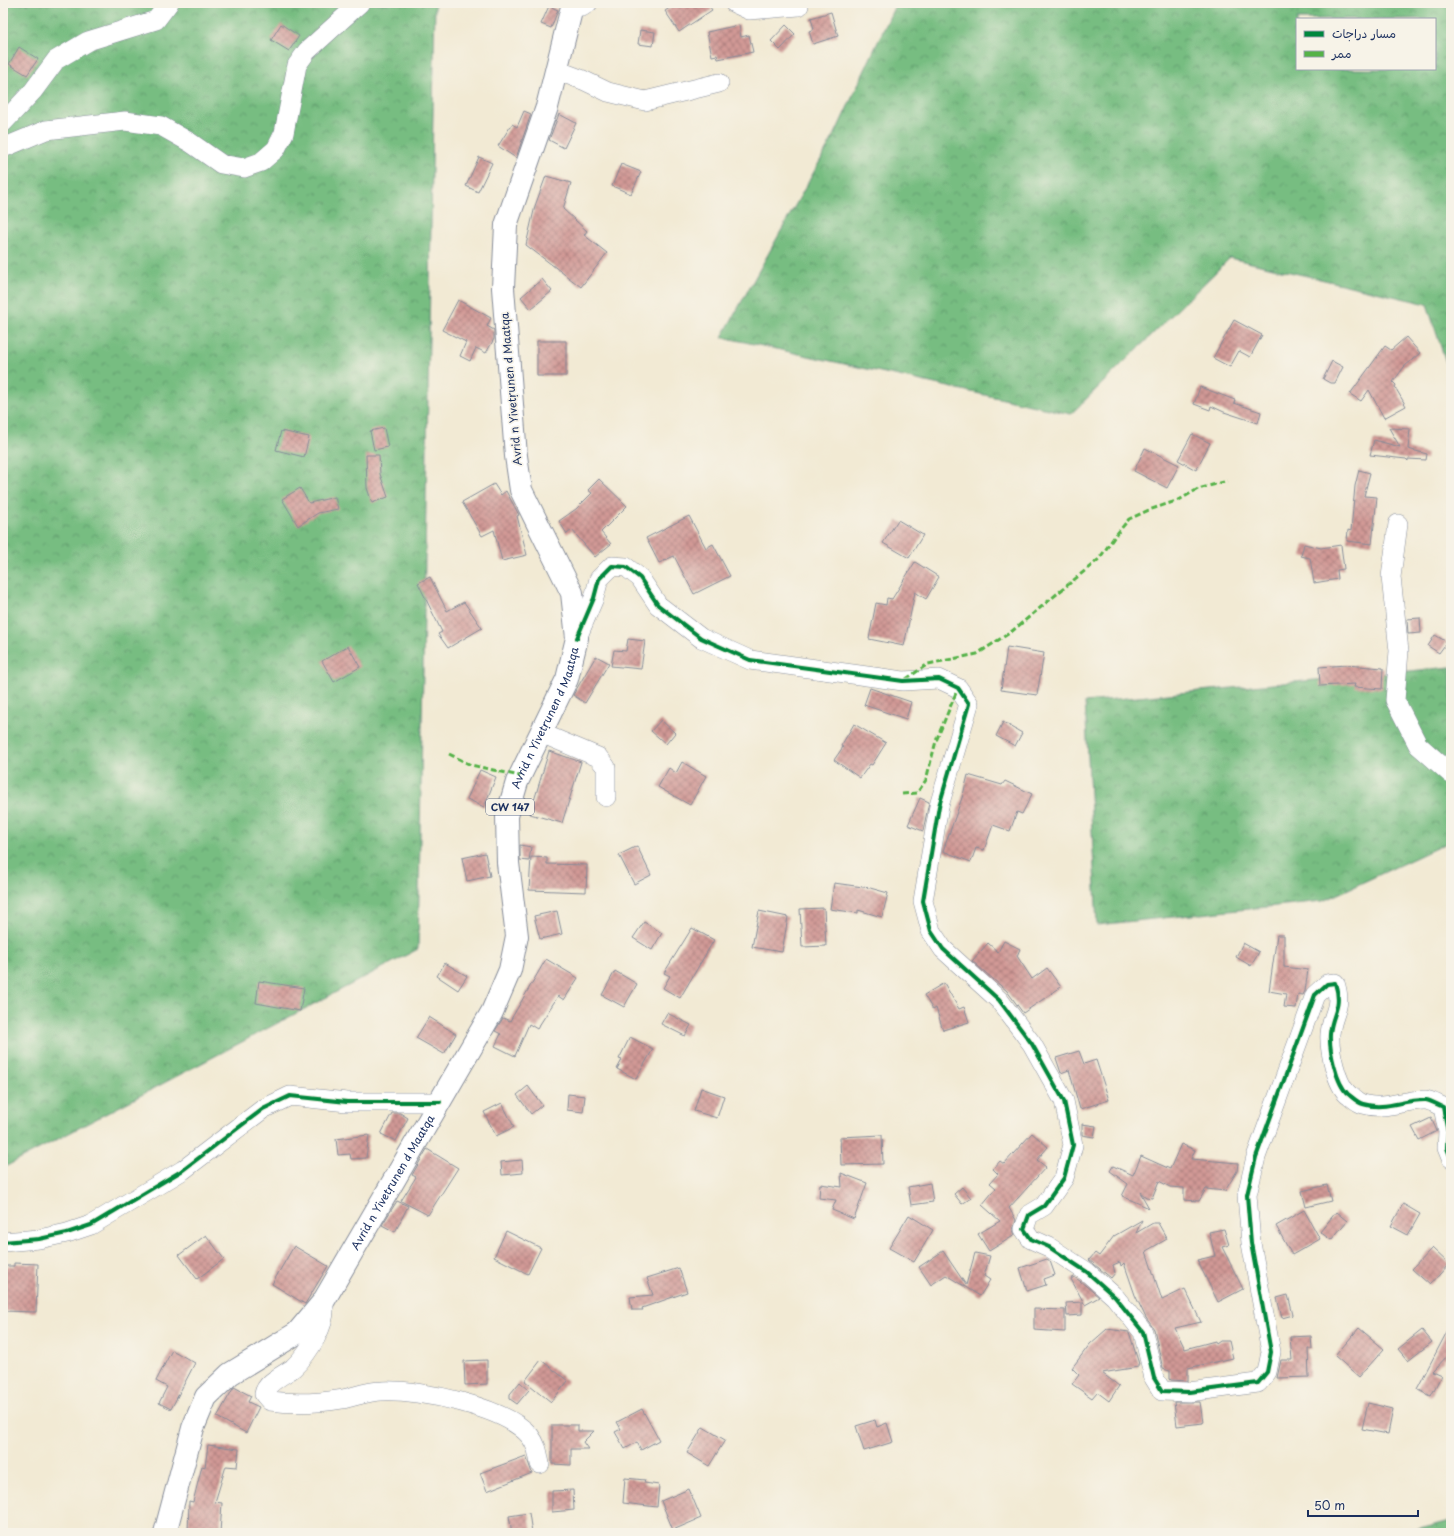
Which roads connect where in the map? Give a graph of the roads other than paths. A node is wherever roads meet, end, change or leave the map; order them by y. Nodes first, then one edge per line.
1 (169, 3) edge
2 (360, 3) edge
3 (734, 3) edge
4 (577, 5) edge
5 (799, 6) dead end
6 (556, 70) junction
7 (719, 83) dead end
8 (3, 124) edge
9 (3, 148) edge
10 (1398, 524) dead end
11 (577, 638) junction
12 (541, 733) junction
13 (1451, 774) edge
14 (606, 797) dead end
15 (440, 1102) junction
16 (1451, 1158) edge
17 (3, 1242) edge
18 (323, 1302) junction
19 (540, 1464) dead end
20 (165, 1533) edge

1 - 8 street
2 - 9 street
3 - 5 street
4 - 6 main road, Avrid n Yivetṛunen d Maatqa / CW 147
6 - 7 street
6 - 11 main road, Avrid n Yivetṛunen d Maatqa / CW 147
10 - 13 street
11 - 12 main road, Avrid n Yivetṛunen d Maatqa / CW 147
11 - 16 street
12 - 14 street
12 - 15 main road, Avrid n Yivetṛunen d Maatqa / CW 147
15 - 17 street
15 - 18 main road, Avrid n Yivetṛunen d Maatqa / CW 147
18 - 19 street
18 - 20 main road, Avrid n Yivetṛunen d Maatqa / CW 147

